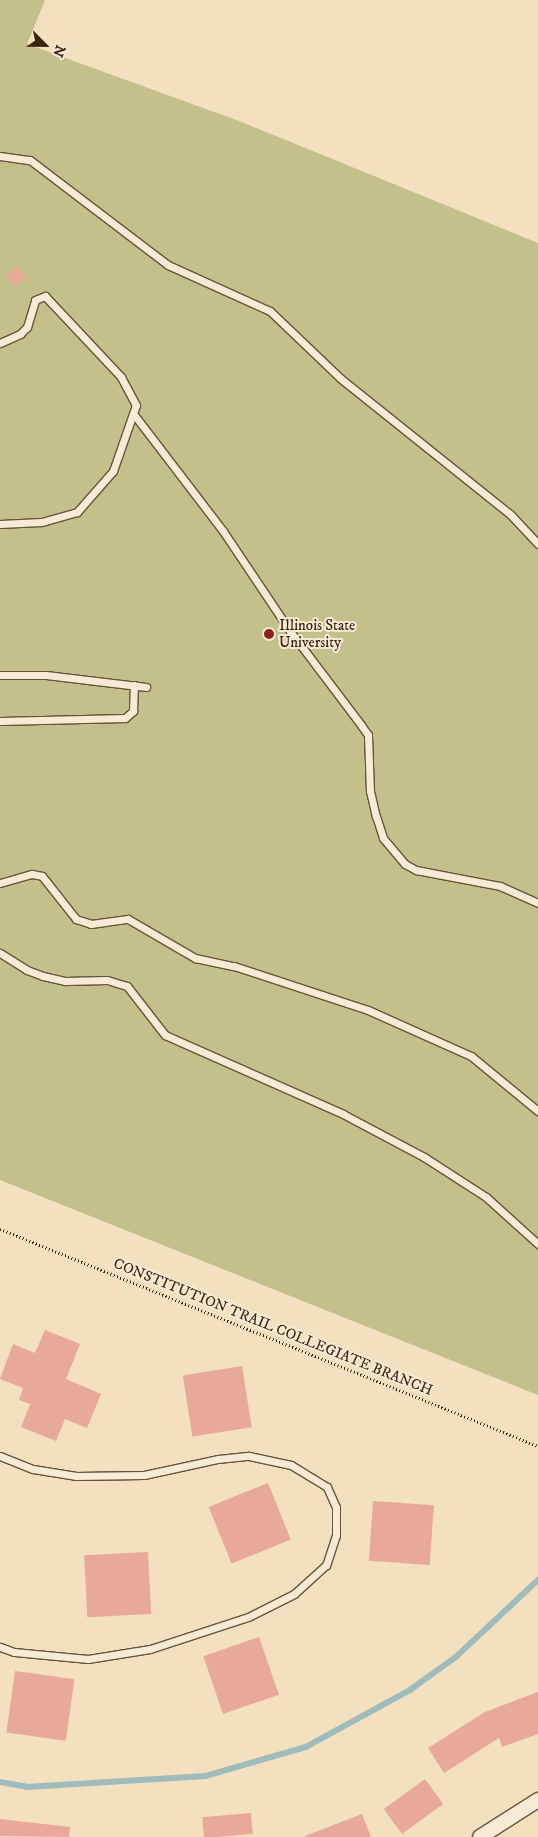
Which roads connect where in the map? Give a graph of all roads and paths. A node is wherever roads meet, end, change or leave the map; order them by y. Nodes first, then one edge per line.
1 (0, 156) edge
2 (0, 342) edge
3 (135, 416) junction
4 (0, 524) edge
5 (538, 544) edge
6 (0, 675) edge
7 (134, 685) junction
8 (146, 687) dead end
9 (0, 721) edge
10 (0, 883) edge
11 (538, 902) edge
12 (0, 953) edge
13 (538, 1110) edge
14 (0, 1229) edge
15 (538, 1244) edge
16 (538, 1446) edge
17 (0, 1456) edge
18 (0, 1647) edge
19 (538, 1800) edge
20 (480, 1837) edge

1 - 5 lane
2 - 3 lane
3 - 4 lane
3 - 11 lane
6 - 7 lane
7 - 8 lane
7 - 9 lane
10 - 13 lane
12 - 15 lane
14 - 16 path, CONSTITUTION TRAIL COLLEGIATE BRANCH
17 - 18 lane
19 - 20 street

